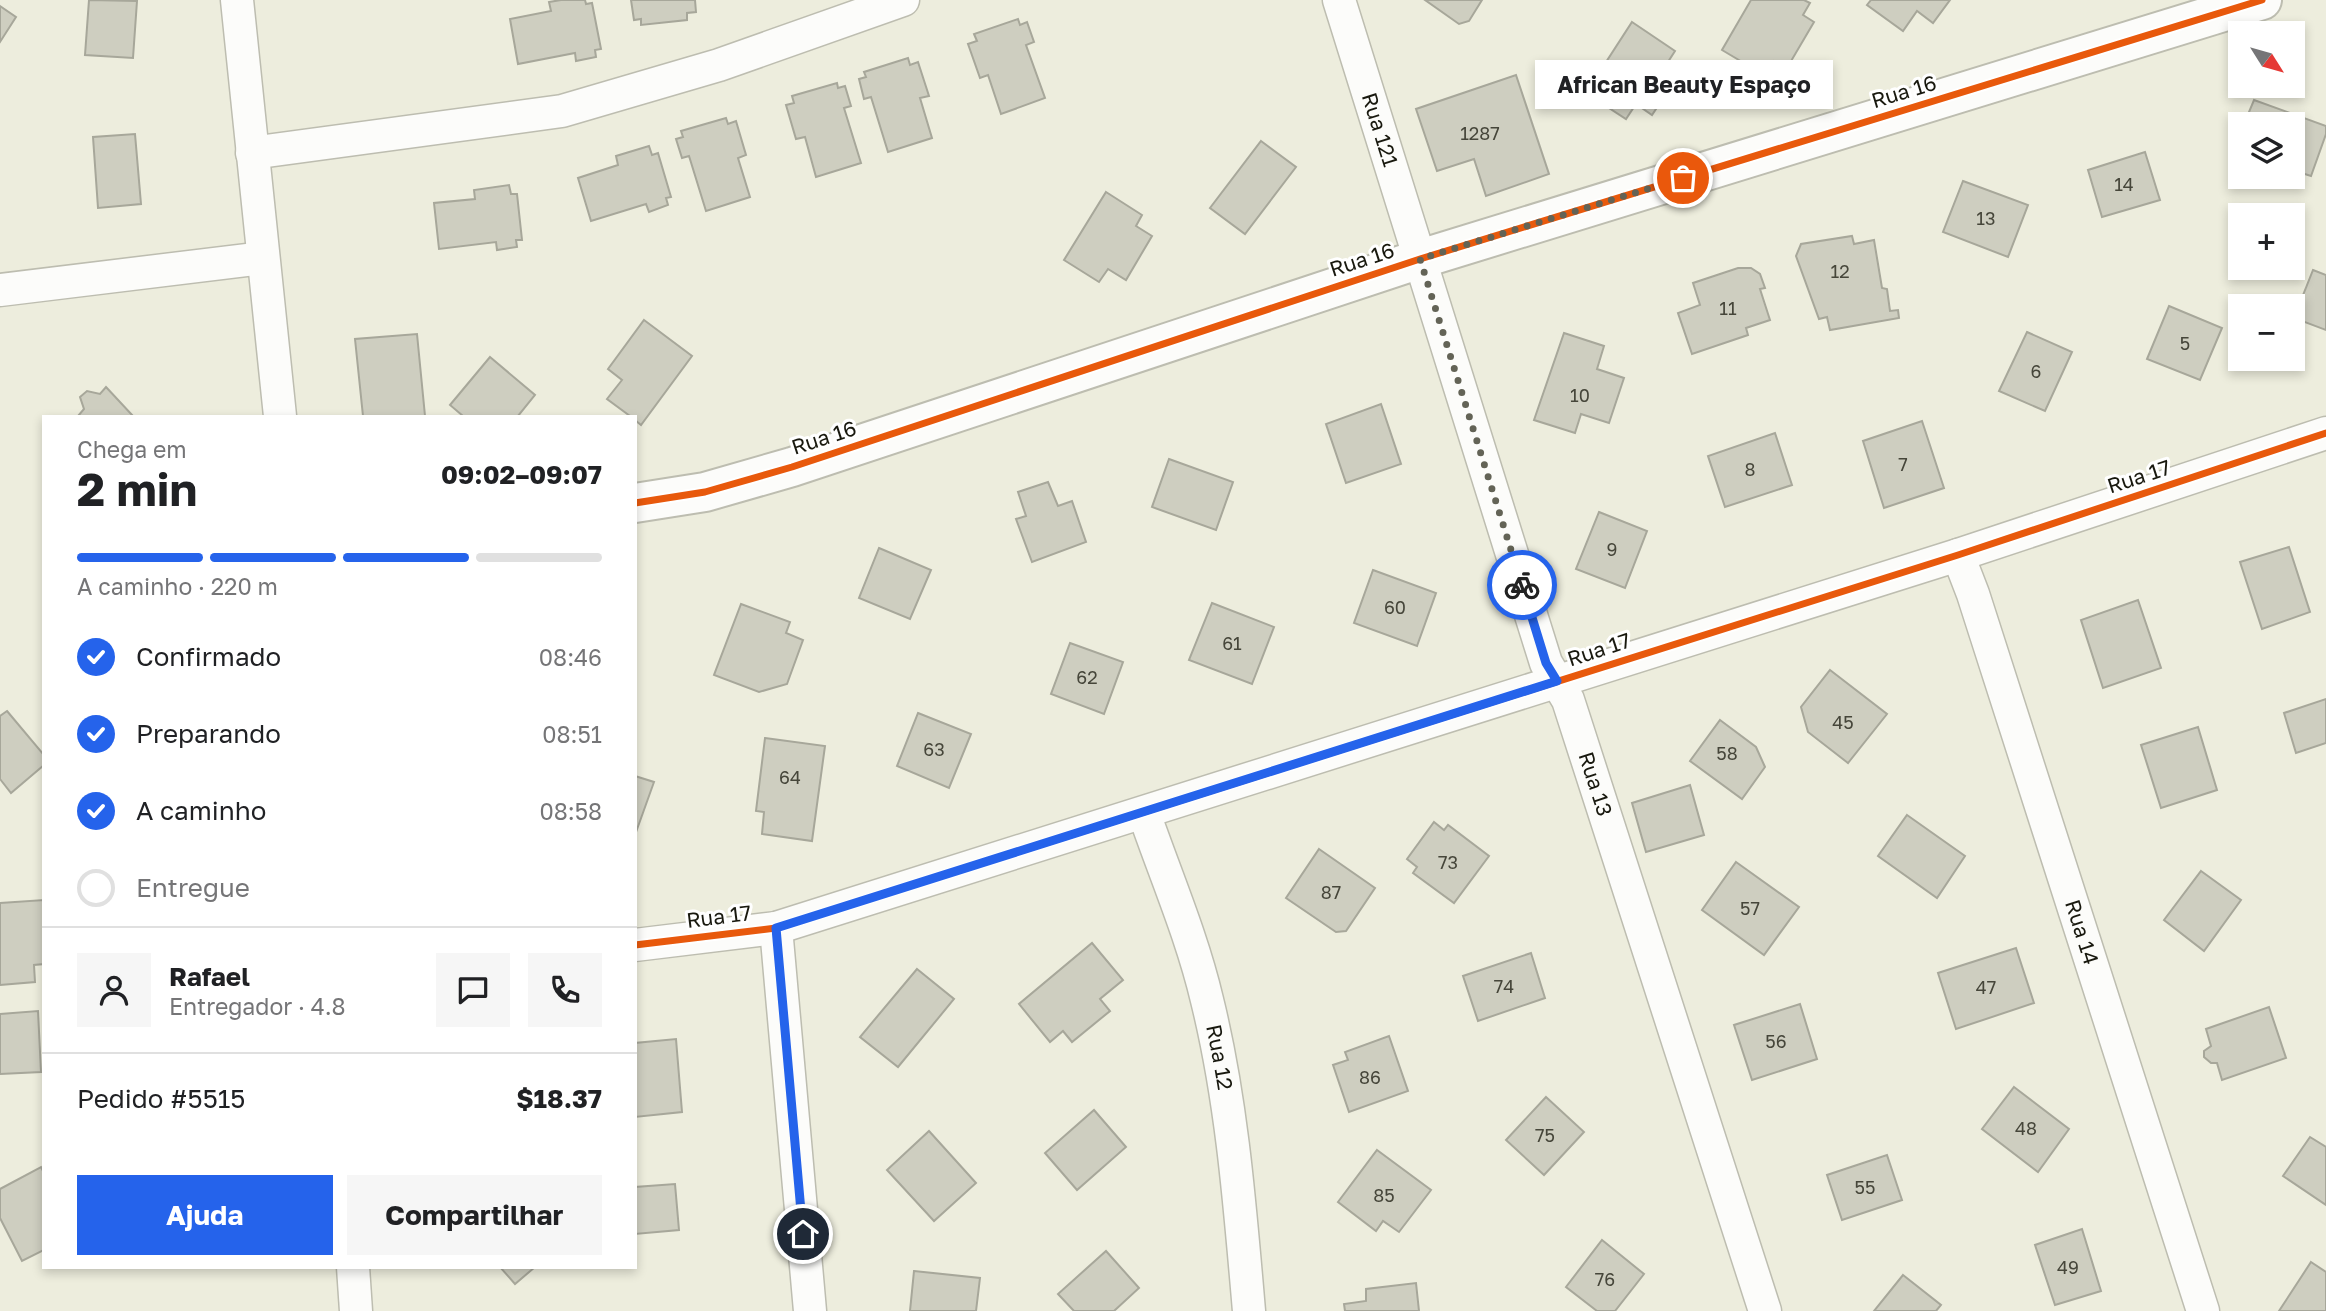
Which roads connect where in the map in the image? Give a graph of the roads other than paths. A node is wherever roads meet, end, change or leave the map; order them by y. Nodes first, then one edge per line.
1 (237, 0) edge
2 (903, 0) edge
3 (1339, 0) edge
4 (2262, 0) edge
5 (252, 153) junction
6 (263, 258) junction
7 (1420, 259) junction
8 (0, 290) edge
9 (280, 415) edge
10 (2326, 433) edge
11 (637, 503) edge
12 (1958, 555) junction
13 (1557, 681) junction
14 (1144, 813) junction
15 (776, 928) junction
16 (637, 945) edge
17 (353, 1269) edge
18 (356, 1311) edge
19 (810, 1311) edge
20 (1248, 1311) edge
21 (1765, 1311) edge
22 (2203, 1311) edge

1 - 5 street
2 - 5 street
3 - 7 street, Rua 121
4 - 7 street, Rua 16
5 - 6 street
6 - 8 street
6 - 9 street
7 - 11 street, Rua 16
7 - 13 street, Rua 13
10 - 12 street, Rua 17
12 - 13 street, Rua 17
12 - 22 street, Rua 14
13 - 14 street, Rua 17
13 - 21 street, Rua 13
14 - 15 street, Rua 17
14 - 20 street, Rua 12
15 - 16 street, Rua 17
15 - 19 street
17 - 18 street

